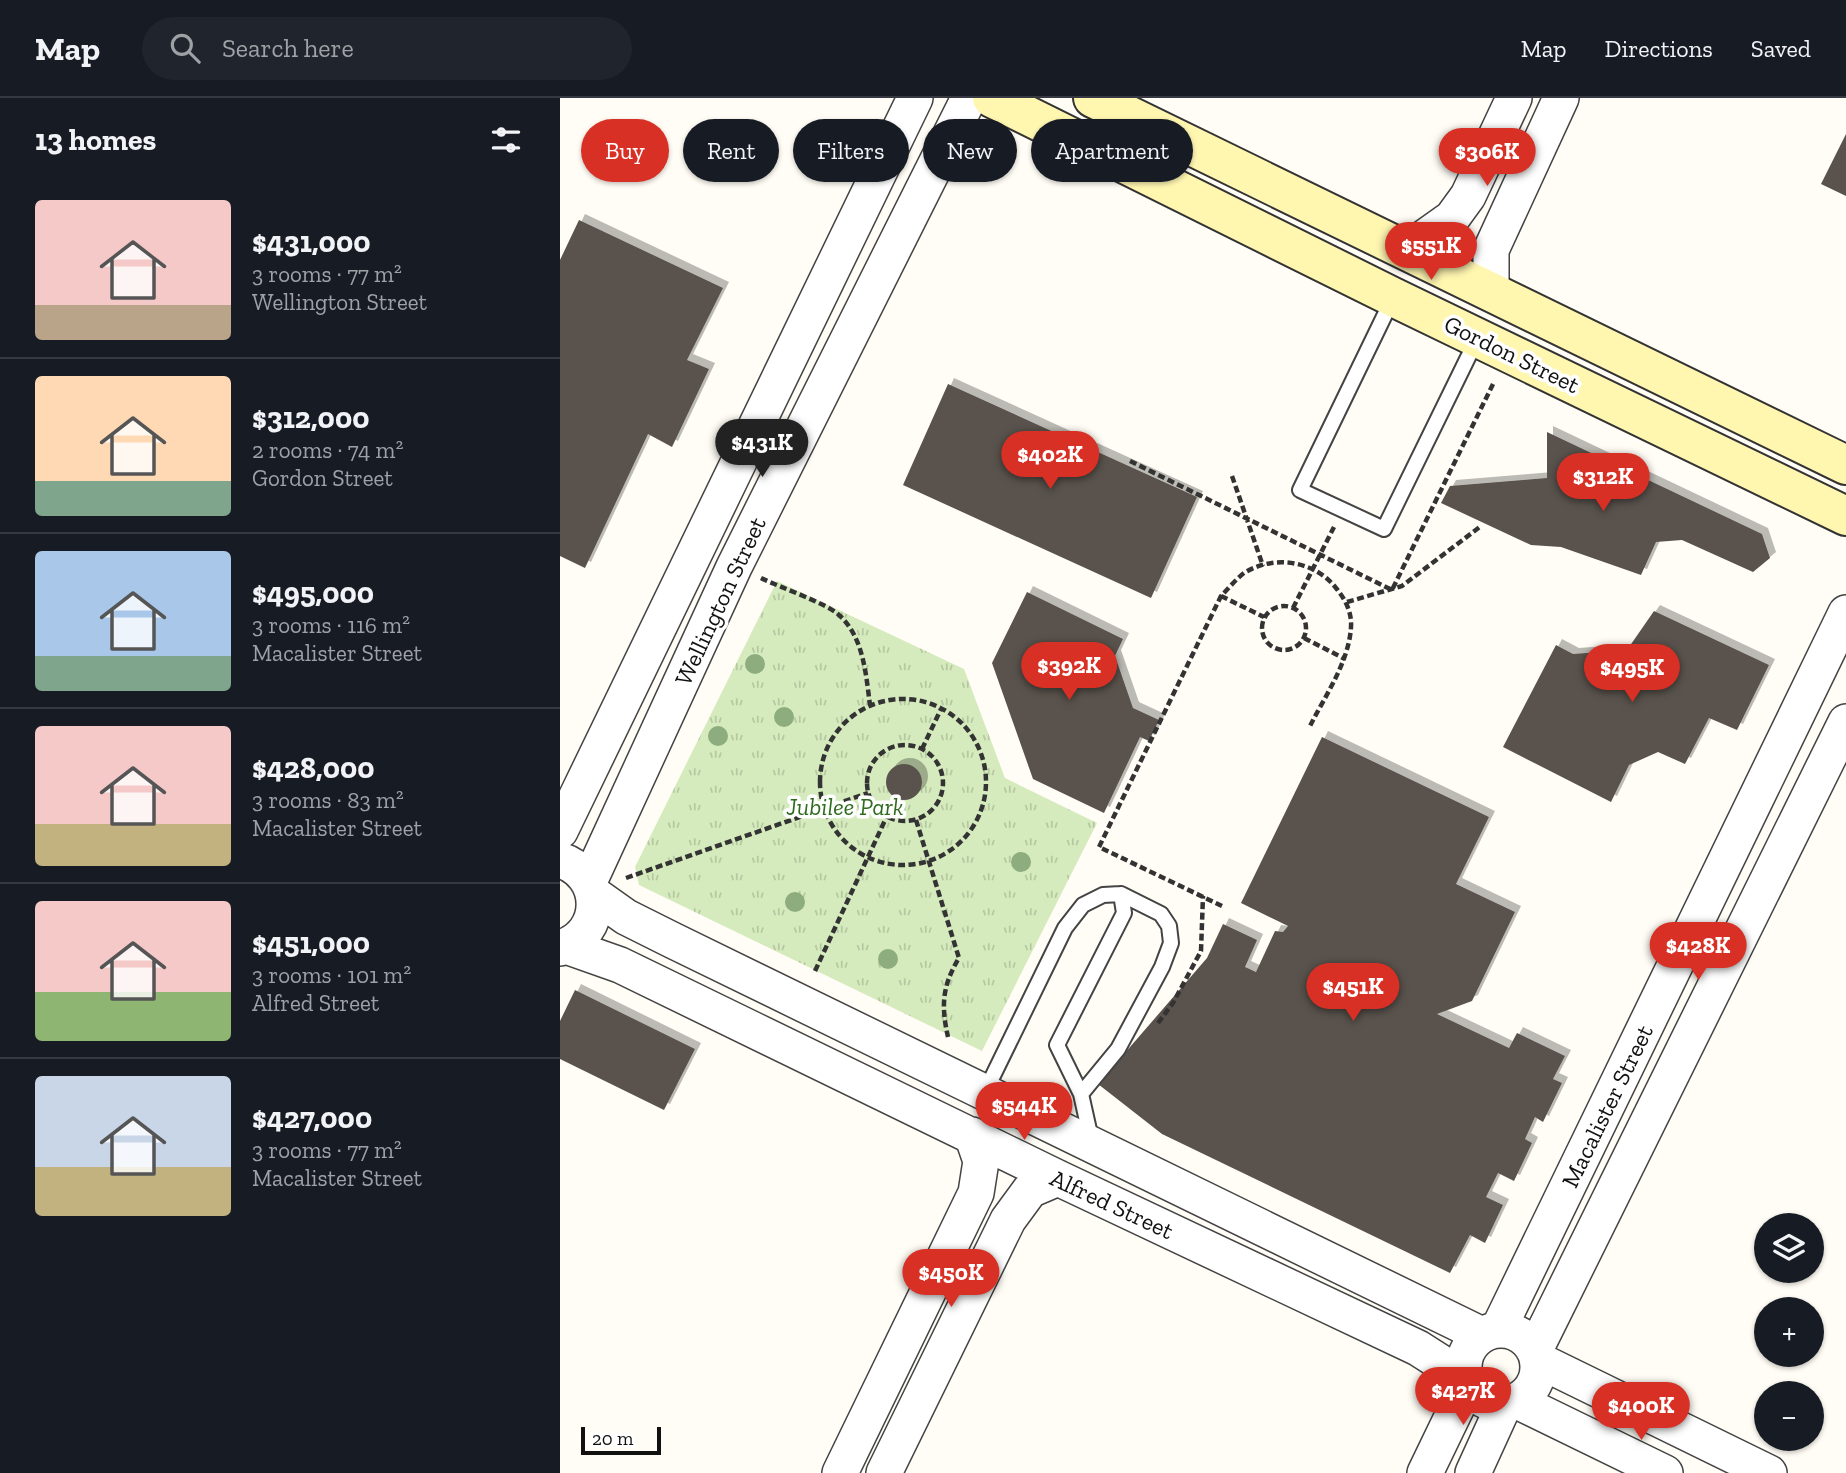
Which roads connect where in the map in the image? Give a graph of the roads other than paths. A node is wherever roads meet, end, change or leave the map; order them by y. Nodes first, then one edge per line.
1 (915, 98) edge
2 (969, 98) edge
3 (992, 98) edge
4 (1093, 98) edge
5 (1514, 98) edge
6 (1562, 98) edge
7 (1468, 196) junction
8 (1505, 215) junction
9 (1408, 250) junction
10 (1491, 293) junction
11 (1393, 297) junction
12 (1478, 337) junction
13 (1740, 414) junction
14 (1846, 465) edge
15 (1846, 483) edge
16 (1846, 516) edge
17 (1846, 616) edge
18 (1846, 722) edge
19 (560, 831) edge
20 (560, 860) edge
21 (592, 888) junction
22 (1121, 894) junction
23 (563, 947) edge
24 (985, 1092) junction
25 (1081, 1094) junction
26 (972, 1135) junction
27 (1092, 1143) junction
28 (1058, 1178) junction
29 (1490, 1332) junction
30 (1537, 1355) junction
31 (1466, 1381) junction
32 (1511, 1403) junction
33 (840, 1473) edge
34 (884, 1473) edge
35 (1425, 1473) edge
36 (1473, 1473) edge
37 (1665, 1473) edge
38 (1769, 1473) edge

1 - 19 street, Wellington Street
2 - 21 street, Wellington Street
3 - 11 main road, Gordon Street
4 - 9 main road, Gordon Street
5 - 7 street
6 - 8 street
7 - 8 street
7 - 9 street
8 - 10 street
9 - 10 main road, Gordon Street
10 - 13 main road, Gordon Street
11 - 12 main road, Gordon Street
11 - 12 lane
12 - 16 main road, Gordon Street
13 - 14 main road, Gordon Street
13 - 15 main road
17 - 29 street, Macalister Street
18 - 30 street, Macalister Street
20 - 21 street, Alfred Street
21 - 23 street, Wellington Street
21 - 24 street, Alfred Street
22 - 24 lane
22 - 25 lane
22 - 25 lane
23 - 26 street, Alfred Street
24 - 27 street, Alfred Street
25 - 27 lane
26 - 28 street, Alfred Street
26 - 33 street
27 - 29 street, Alfred Street
28 - 31 street, Alfred Street
28 - 34 street
29 - 30 street
29 - 31 street
30 - 32 street
30 - 38 street
31 - 32 street
31 - 35 street
32 - 36 street
32 - 37 street

